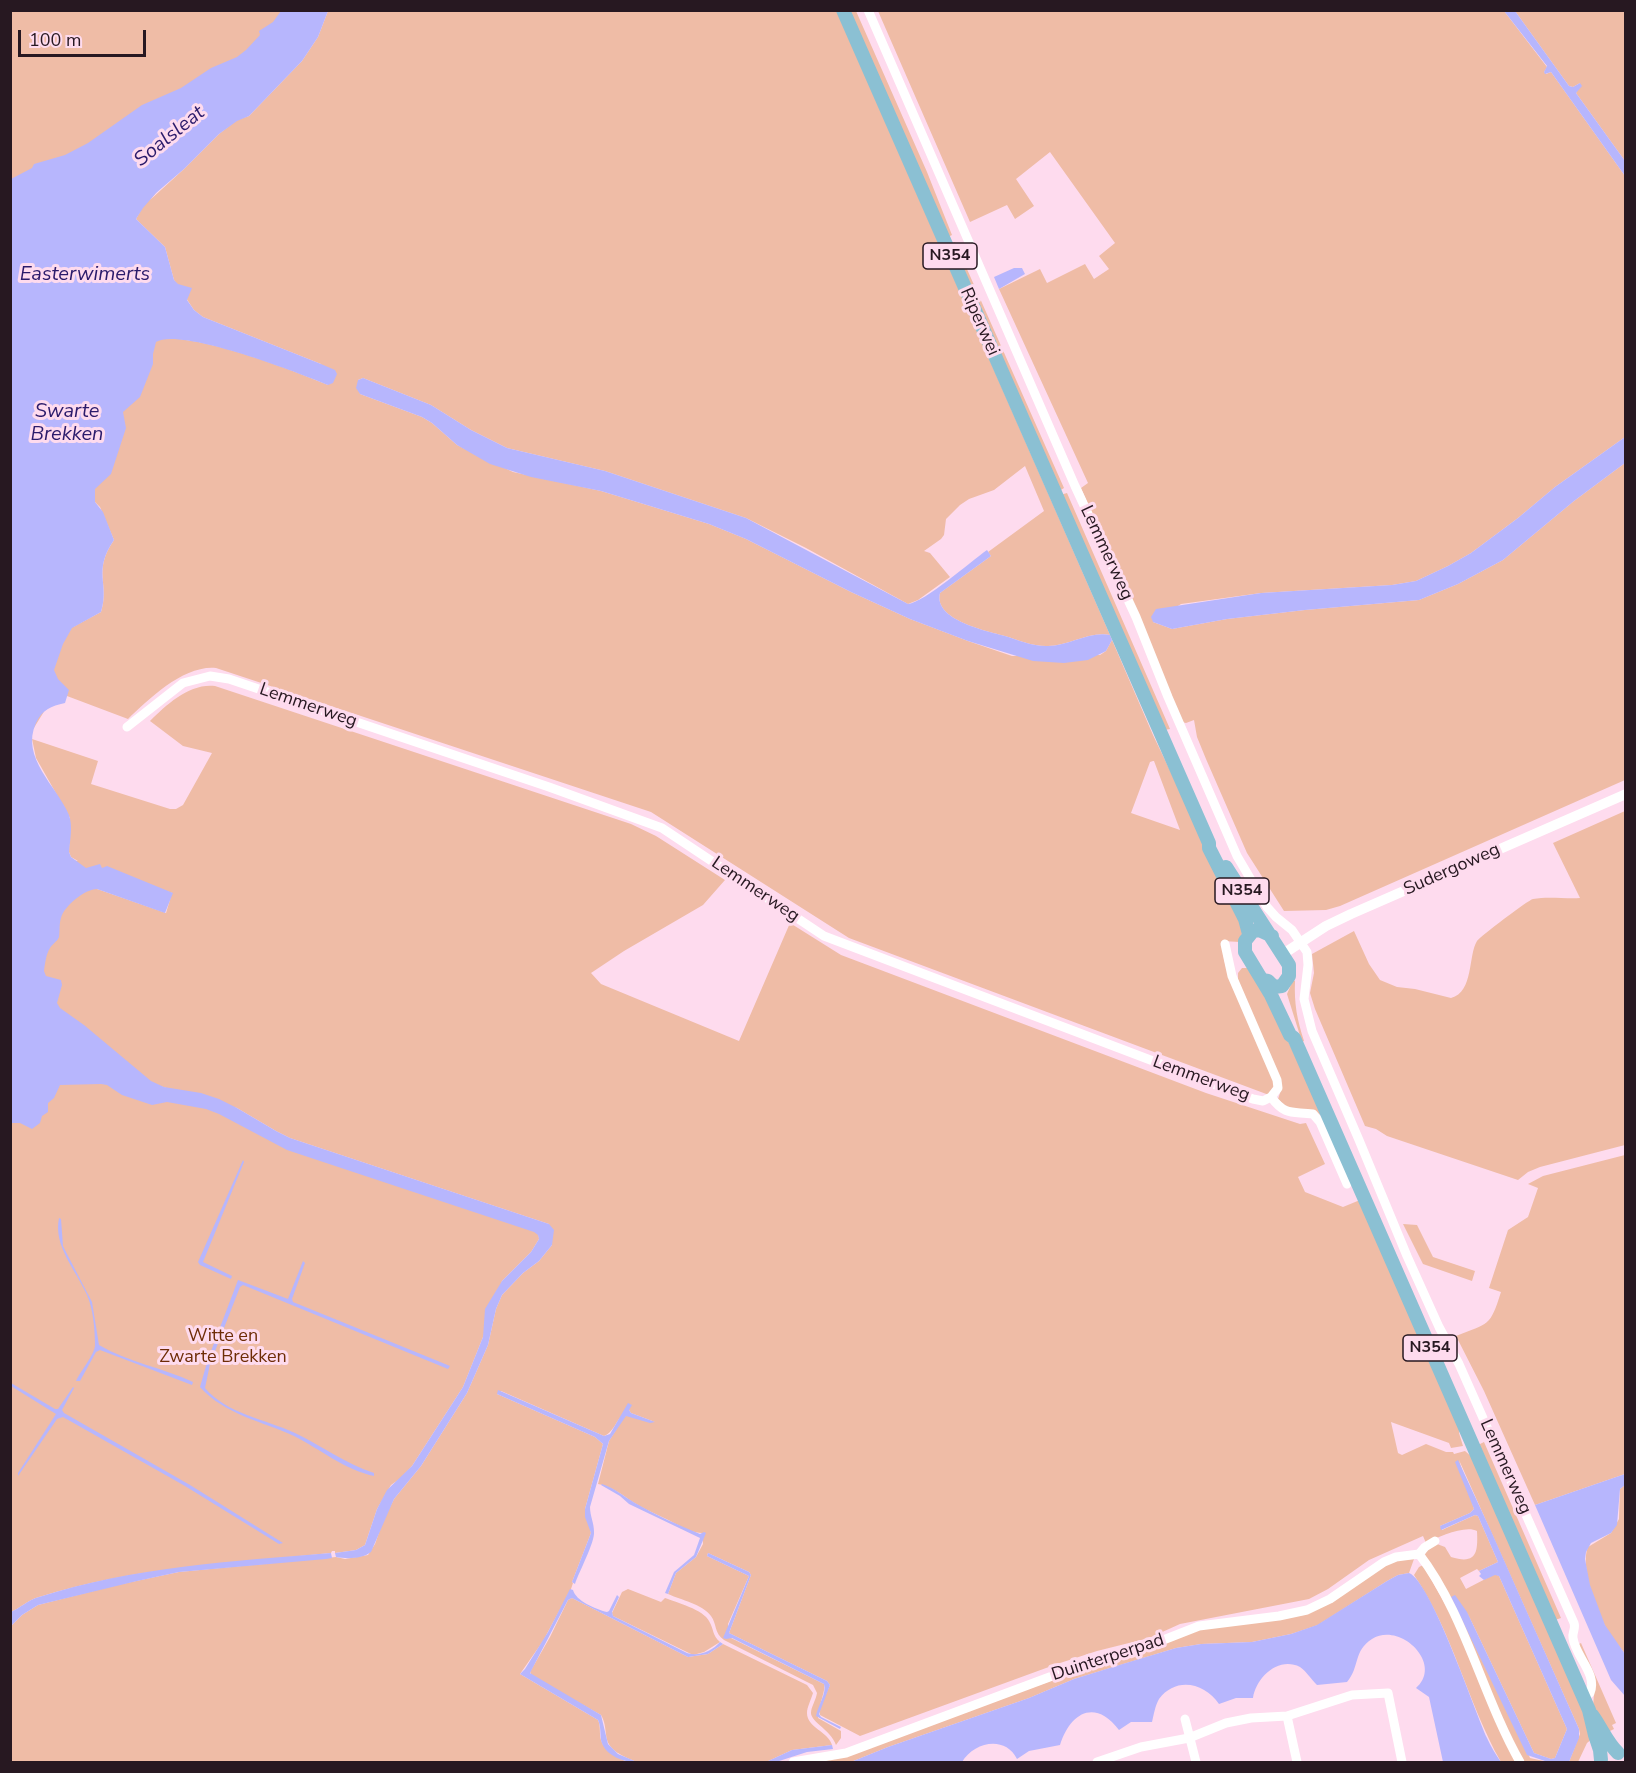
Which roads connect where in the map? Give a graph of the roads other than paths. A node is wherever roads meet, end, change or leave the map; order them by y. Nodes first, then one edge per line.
1 (843, 10) edge
2 (868, 10) edge
3 (1075, 486) joint
4 (1058, 502) joint
5 (127, 728) dead end
6 (1626, 794) edge
7 (1209, 843) junction
8 (1249, 934) junction
9 (1272, 936) junction
10 (1301, 942) junction
11 (1225, 944) dead end
12 (1283, 954) junction
13 (1248, 957) junction
14 (1229, 967) junction
15 (1262, 980) junction
16 (1284, 984) junction
17 (1294, 1038) junction
18 (1271, 1098) junction
19 (1347, 1184) dead end
20 (1435, 1541) dead end
21 (1419, 1554) junction
22 (1586, 1704) junction
23 (1287, 1716) junction
24 (1185, 1719) dead end
25 (1189, 1738) junction
26 (1622, 1752) edge
27 (1600, 1761) edge
28 (792, 1762) edge
29 (1097, 1762) edge
30 (1196, 1762) edge
31 (1296, 1762) edge
32 (1402, 1762) edge
33 (1520, 1762) edge

1 - 4 main road, Riperwei / N354
2 - 3 street, Riperwei
3 - 10 street, Lemmerweg
4 - 7 main road, Lemmerweg / N354
5 - 18 street, Lemmerweg
6 - 10 street, Sudergoweg
7 - 8 main road, Lemmerweg / N354
7 - 9 main road, Lemmerweg / N354
8 - 9 main road, N354
8 - 13 main road, N354
9 - 12 main road, N354
10 - 12 street, Sudergoweg
10 - 22 street, Lemmerweg
11 - 14 street
12 - 16 main road, N354
13 - 14 street
13 - 15 main road, N354
14 - 18 street
15 - 16 main road
15 - 17 main road, Lemmerweg / N354
16 - 17 main road, Lemmerweg / N354
17 - 22 main road, Lemmerweg / N354
18 - 19 street, Lemmerweg
20 - 21 street, Duinterperpad
21 - 28 street, Duinterperpad
21 - 33 street
22 - 26 main road, Lemmerweg / N354
22 - 27 main road, Lemmerweg / N354
23 - 25 street
23 - 31 street
23 - 32 street
24 - 25 street
25 - 29 street
25 - 30 street
26 - 27 main road, N354

